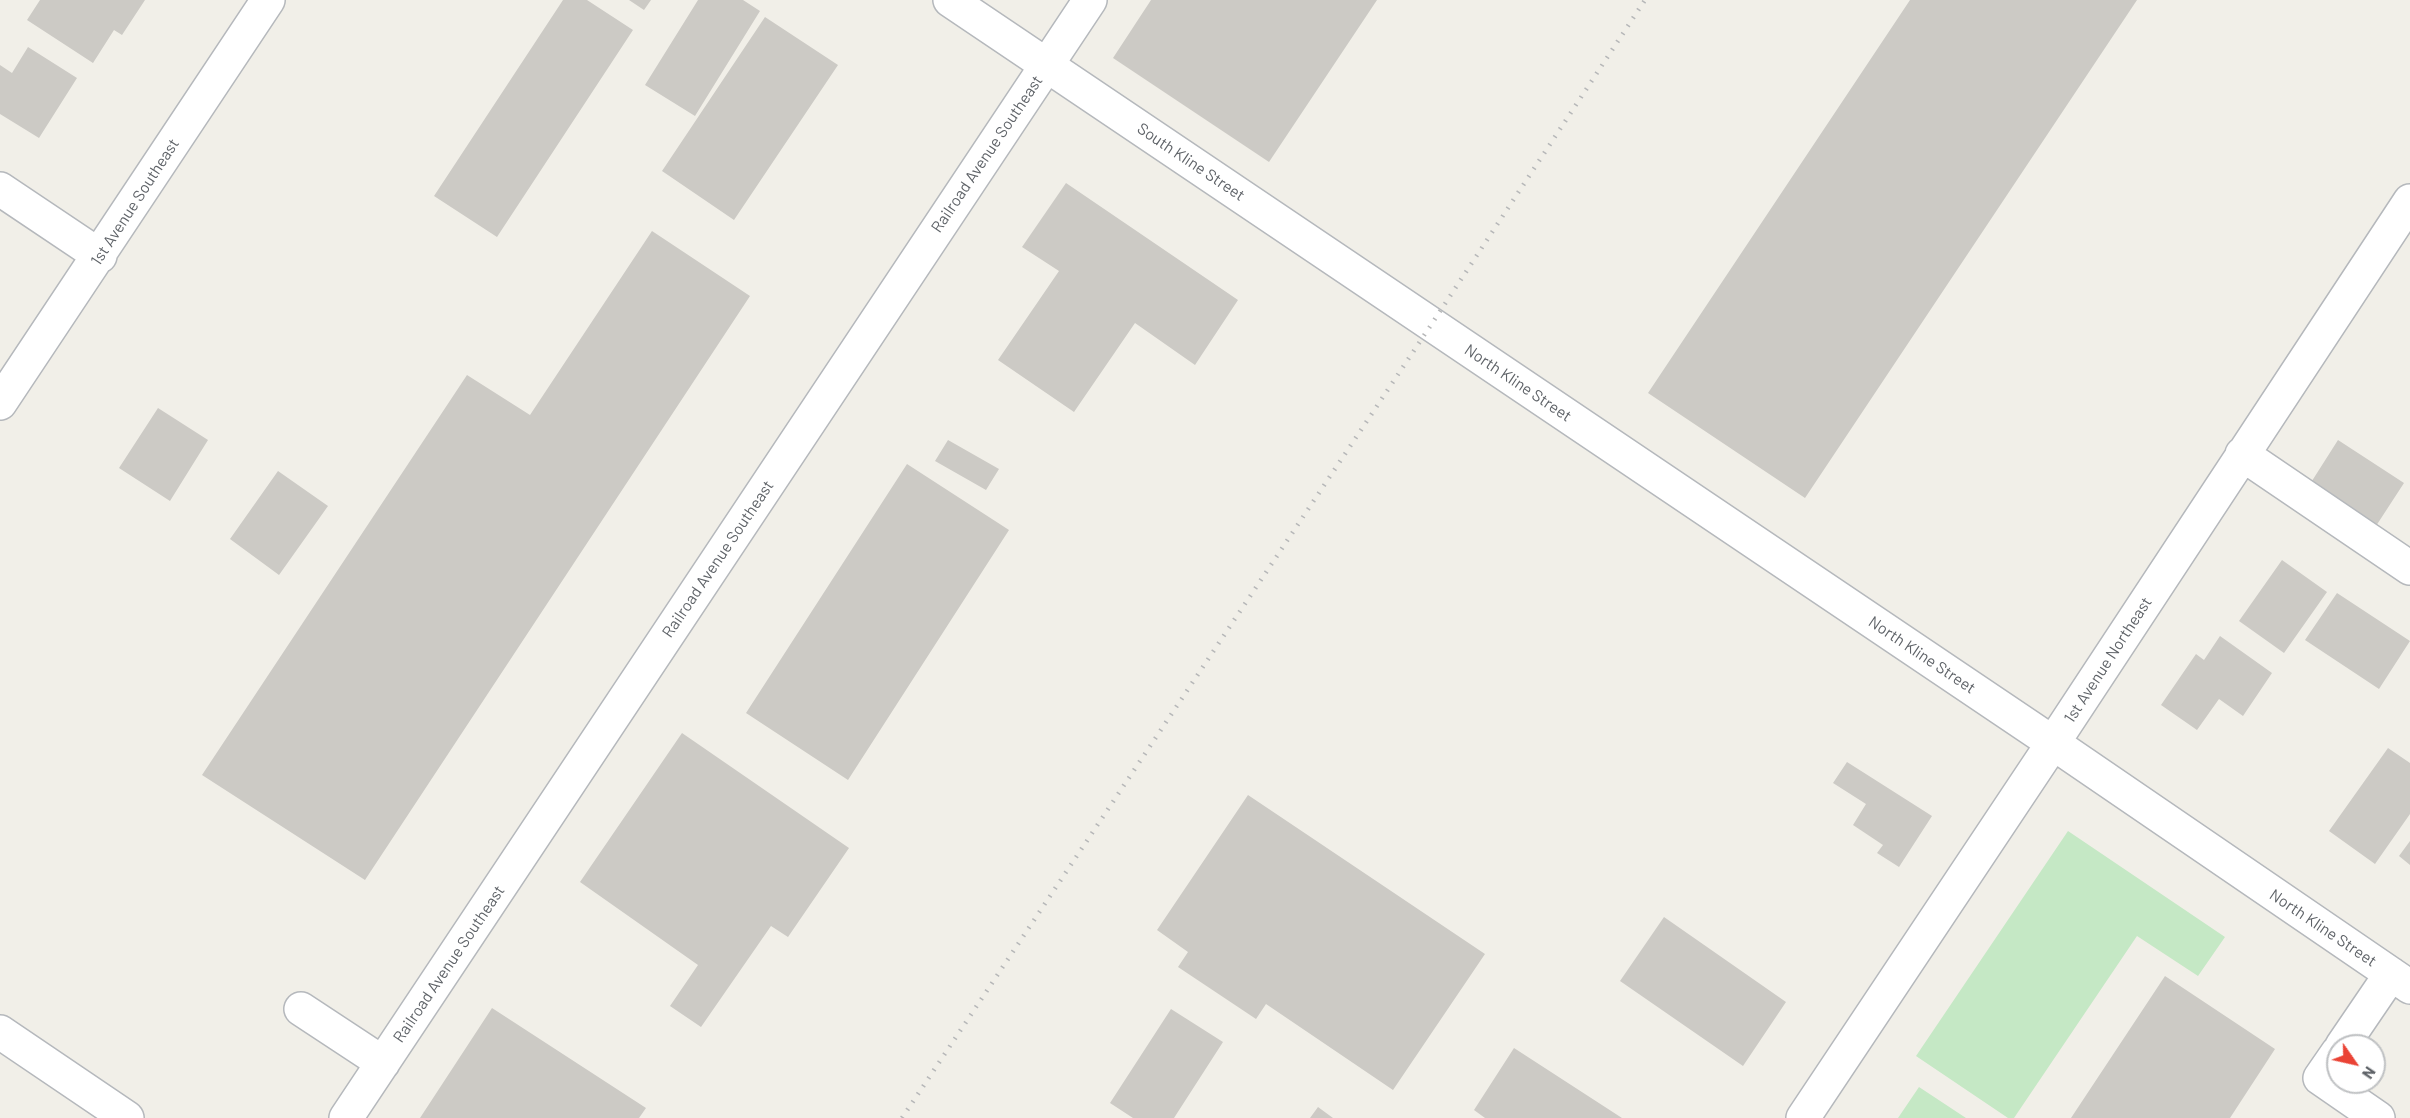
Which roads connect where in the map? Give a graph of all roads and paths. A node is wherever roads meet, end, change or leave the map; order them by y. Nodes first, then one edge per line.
1 (268, 0) edge
2 (950, 0) edge
3 (1090, 0) edge
4 (1046, 65) junction
5 (0, 189) edge
6 (2410, 201) edge
7 (100, 256) junction
8 (1431, 325) joint
9 (0, 404) edge
10 (2242, 454) junction
11 (2410, 568) edge
12 (2054, 743) junction
13 (2401, 980) edge
14 (301, 1009) dead end
15 (0, 1032) edge
16 (2353, 1034) edge
17 (383, 1063) junction
18 (2326, 1069) edge
19 (2326, 1082) edge
20 (2343, 1094) edge
21 (127, 1118) edge
22 (346, 1118) edge
23 (1803, 1118) edge
24 (2378, 1118) edge

1 - 7 street, 1st Avenue Southeast
2 - 4 street, South Kline Street
3 - 4 street, Railroad Avenue Southeast
4 - 8 street, South Kline Street
4 - 17 street, Railroad Avenue Southeast
5 - 7 street
6 - 10 street, 1st Avenue Northeast
7 - 9 street, 1st Avenue Southeast
8 - 12 street, North Kline Street
10 - 11 street
10 - 12 street, 1st Avenue Northeast
12 - 13 street, North Kline Street
12 - 23 street, 1st Avenue Northeast
13 - 16 street
14 - 17 street
15 - 21 street
17 - 22 street, Railroad Avenue Southeast
18 - 19 street
20 - 24 street

